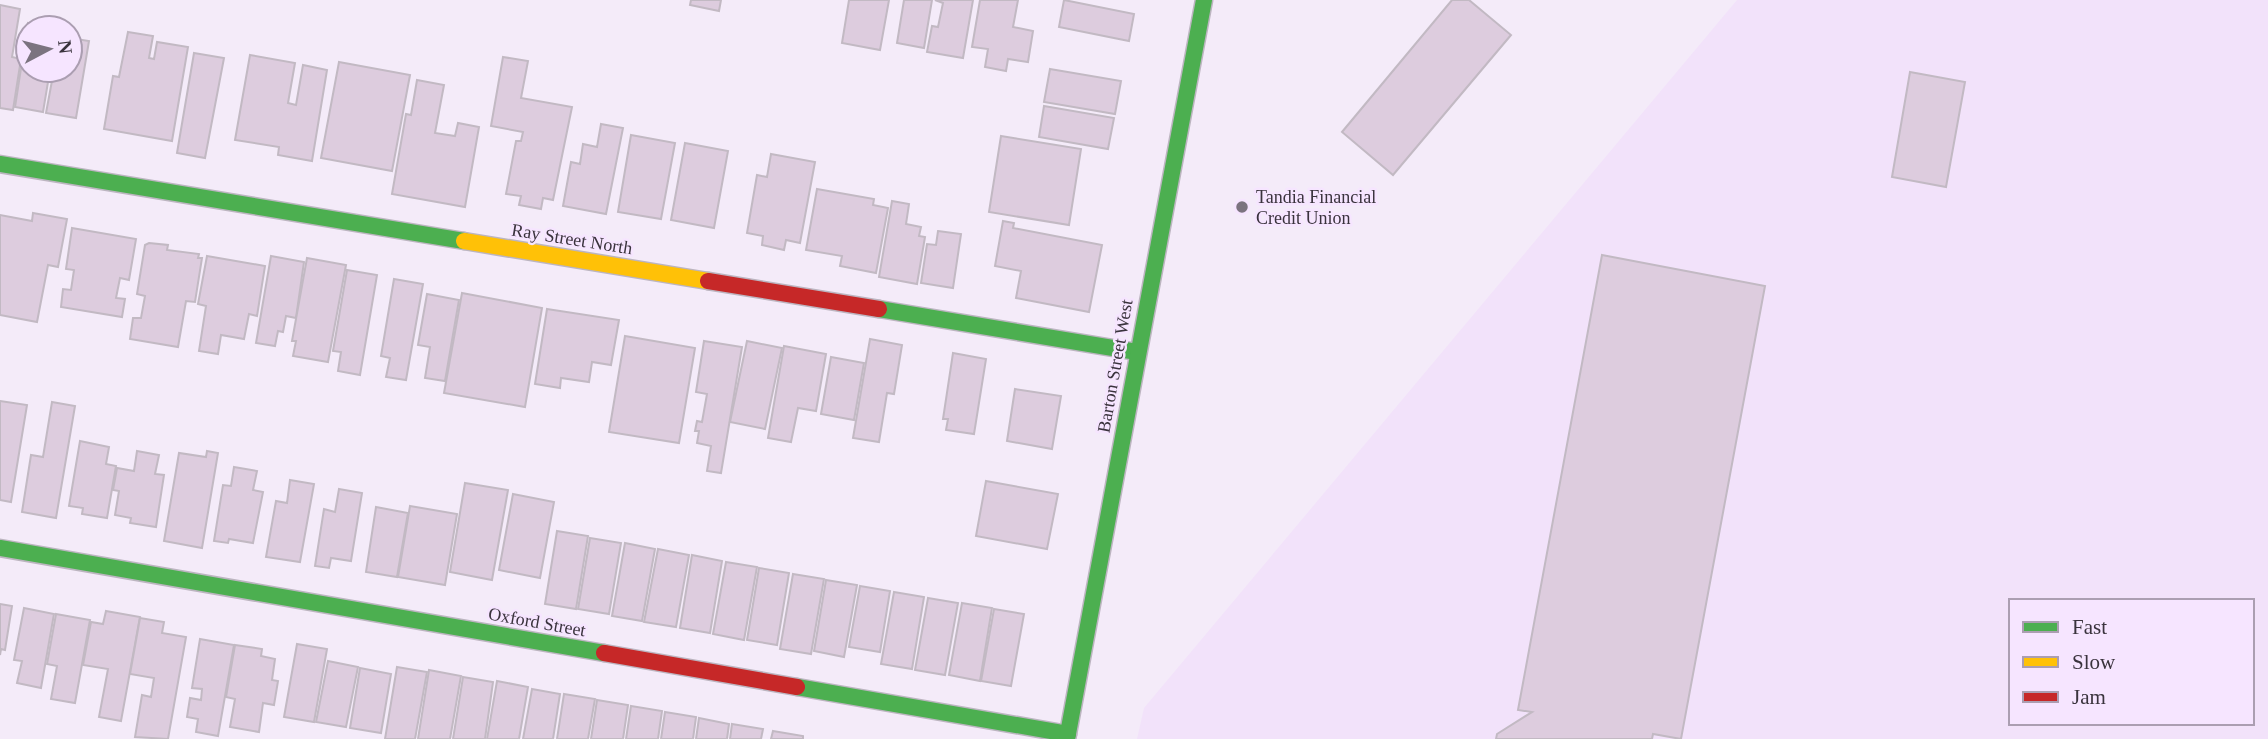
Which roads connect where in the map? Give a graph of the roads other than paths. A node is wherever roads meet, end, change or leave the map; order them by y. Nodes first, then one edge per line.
1 (1204, 0) edge
2 (0, 164) edge
3 (1137, 352) junction
4 (0, 548) edge
5 (1068, 736) edge

1 - 3 street, Barton Street West
2 - 3 street, Ray Street North
3 - 5 street, Barton Street West
4 - 5 street, Oxford Street

